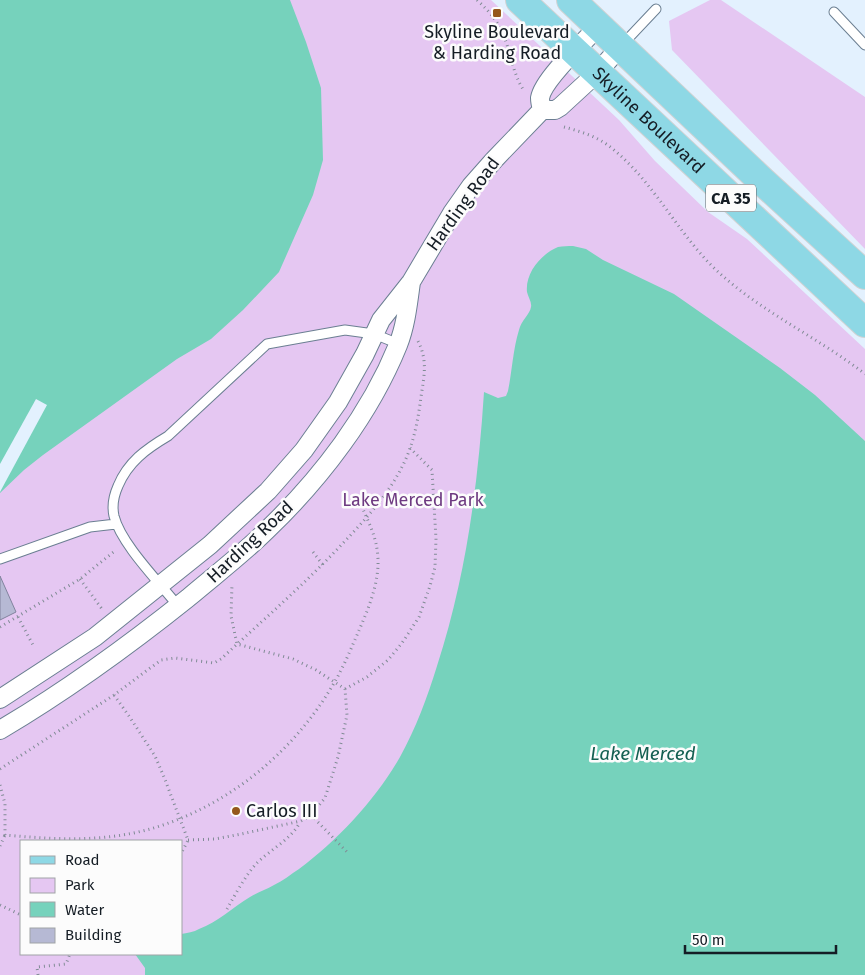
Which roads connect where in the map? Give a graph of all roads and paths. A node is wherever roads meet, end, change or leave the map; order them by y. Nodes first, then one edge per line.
1 (477, 0) edge
2 (520, 0) edge
3 (571, 0) edge
4 (656, 9) dead end
5 (834, 12) dead end
6 (599, 26) junction
7 (865, 45) edge
8 (621, 46) junction
9 (575, 52) junction
10 (597, 73) junction
11 (525, 91) dead end
12 (542, 110) junction
13 (558, 124) dead end
14 (865, 275) edge
15 (411, 282) junction
16 (865, 323) edge
17 (404, 326) junction
18 (374, 334) junction
19 (398, 344) junction
20 (865, 374) edge
21 (410, 448) junction
22 (360, 502) dead end
23 (366, 517) junction
24 (116, 524) junction
25 (126, 542) junction
26 (313, 552) dead end
27 (0, 559) edge
28 (228, 565) junction
29 (323, 565) junction
30 (80, 579) junction
31 (162, 585) junction
32 (178, 606) junction
33 (18, 617) junction
34 (112, 623) junction
35 (0, 627) edge
36 (237, 644) junction
37 (33, 645) dead end
38 (334, 683) junction
39 (345, 689) junction
40 (114, 695) junction
41 (0, 699) edge
42 (0, 730) edge
43 (0, 769) edge
44 (0, 785) edge
45 (311, 815) junction
46 (180, 818) junction
47 (301, 821) junction
48 (5, 834) junction
49 (188, 840) junction
50 (0, 846) edge
51 (182, 852) edge
52 (348, 853) dead end
53 (0, 905) edge
54 (227, 909) dead end
55 (20, 915) edge
56 (70, 955) edge
57 (38, 975) edge

1 - 11 path
2 - 9 main road, Skyline Boulevard / CA 35
3 - 6 main road, Skyline Boulevard / CA 35
4 - 8 lane
5 - 7 lane
6 - 8 main road, Skyline Boulevard / CA 35
6 - 9 street
8 - 10 street, Harding Road
8 - 14 main road, Skyline Boulevard / CA 35
9 - 10 main road, Skyline Boulevard / CA 35
9 - 12 street
10 - 12 street, Harding Road
10 - 16 main road, Skyline Boulevard / CA 35
12 - 15 street, Harding Road
13 - 20 path
15 - 17 street, Harding Road
15 - 18 street, Harding Road
17 - 19 street, Harding Road
17 - 21 path
18 - 19 lane
18 - 24 lane
18 - 31 street, Harding Road
19 - 28 street, Harding Road
21 - 23 path
21 - 39 path
22 - 23 path
23 - 29 path
23 - 38 path
24 - 25 lane
24 - 27 lane
25 - 30 path
25 - 31 lane
26 - 29 path
28 - 32 street, Harding Road
28 - 36 path
29 - 36 path
30 - 33 path
30 - 34 path
31 - 32 lane
31 - 34 street, Harding Road
32 - 42 street, Harding Road
33 - 35 path
33 - 37 path
34 - 41 street, Harding Road
36 - 38 path
36 - 40 path
38 - 39 path
38 - 46 path
39 - 45 path
40 - 43 path
40 - 46 path
44 - 48 path
45 - 47 path
45 - 52 path
46 - 48 path
46 - 49 path
47 - 49 path
47 - 54 path
48 - 50 path
49 - 51 path
53 - 55 path
56 - 57 path

